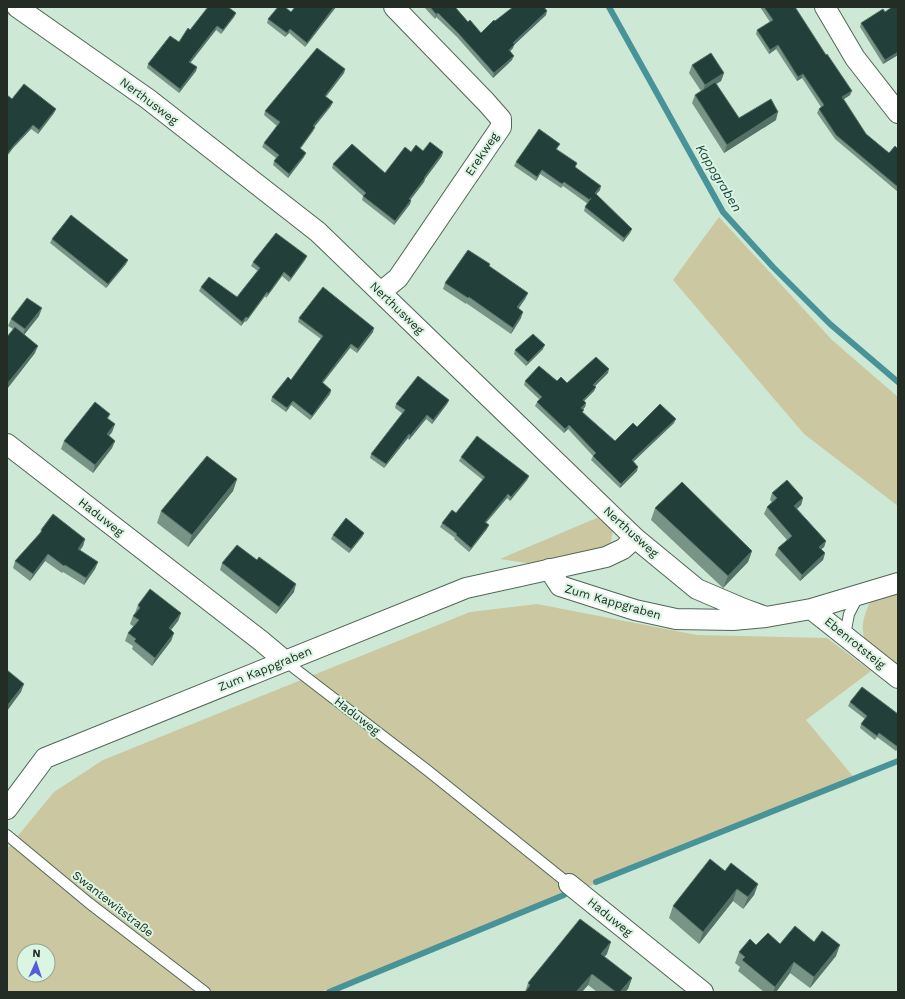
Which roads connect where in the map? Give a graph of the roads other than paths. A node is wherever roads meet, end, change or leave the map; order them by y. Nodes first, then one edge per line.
1 (17, 7) edge
2 (394, 7) edge
3 (825, 7) edge
4 (898, 113) edge
5 (381, 292) junction
6 (7, 444) edge
7 (635, 538) junction
8 (549, 569) junction
9 (898, 583) edge
10 (697, 589) junction
11 (859, 595) junction
12 (811, 609) junction
13 (766, 617) junction
14 (676, 619) junction
15 (845, 635) junction
16 (285, 661) junction
17 (898, 678) edge
18 (7, 809) edge
19 (7, 835) edge
20 (569, 884) joint
21 (205, 992) edge
22 (703, 992) edge

1 - 5 street, Nerthusweg
2 - 5 street, Erekweg
3 - 4 street
5 - 7 street, Nerthusweg
6 - 16 street, Haduweg
7 - 8 street, Zum Kappgraben
7 - 10 street, Nerthusweg
8 - 14 street, Zum Kappgraben
8 - 16 street, Zum Kappgraben
9 - 11 street, Zum Kappgraben
10 - 13 street, Nerthusweg
10 - 14 street
11 - 12 street, Zum Kappgraben
11 - 15 lane
12 - 13 street, Zum Kappgraben
12 - 15 street, Ebenrotsteig
13 - 14 street, Zum Kappgraben
15 - 17 street, Ebenrotsteig
16 - 18 street, Zum Kappgraben
16 - 20 lane, Haduweg
19 - 21 lane, Swantewitstraße
20 - 22 street, Haduweg

